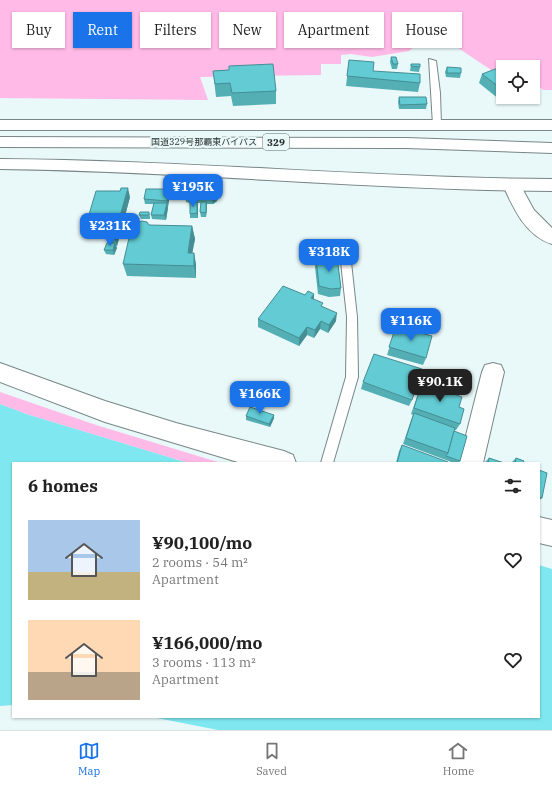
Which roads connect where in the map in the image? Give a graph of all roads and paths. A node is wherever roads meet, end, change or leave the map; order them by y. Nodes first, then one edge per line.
1 (432, 61) dead end
2 (552, 124) edge
3 (0, 125) edge
4 (437, 125) junction
5 (0, 142) edge
6 (552, 148) edge
7 (0, 164) edge
8 (512, 185) junction
9 (552, 185) edge
10 (552, 237) edge
11 (346, 262) dead end
12 (0, 372) edge
13 (493, 372) dead end
14 (280, 462) edge
15 (327, 462) edge
16 (471, 462) edge
17 (540, 530) edge
18 (552, 533) edge

1 - 4 lane
2 - 4 main road, 国道329号那覇東バイパス / 329
3 - 4 main road, 国道329号那覇東バイパス / 329
5 - 6 main road, 国道329号那覇東バイパス / 329
7 - 8 main road
8 - 9 main road
8 - 10 main road
11 - 15 lane
12 - 14 main road
13 - 16 main road
17 - 18 main road

